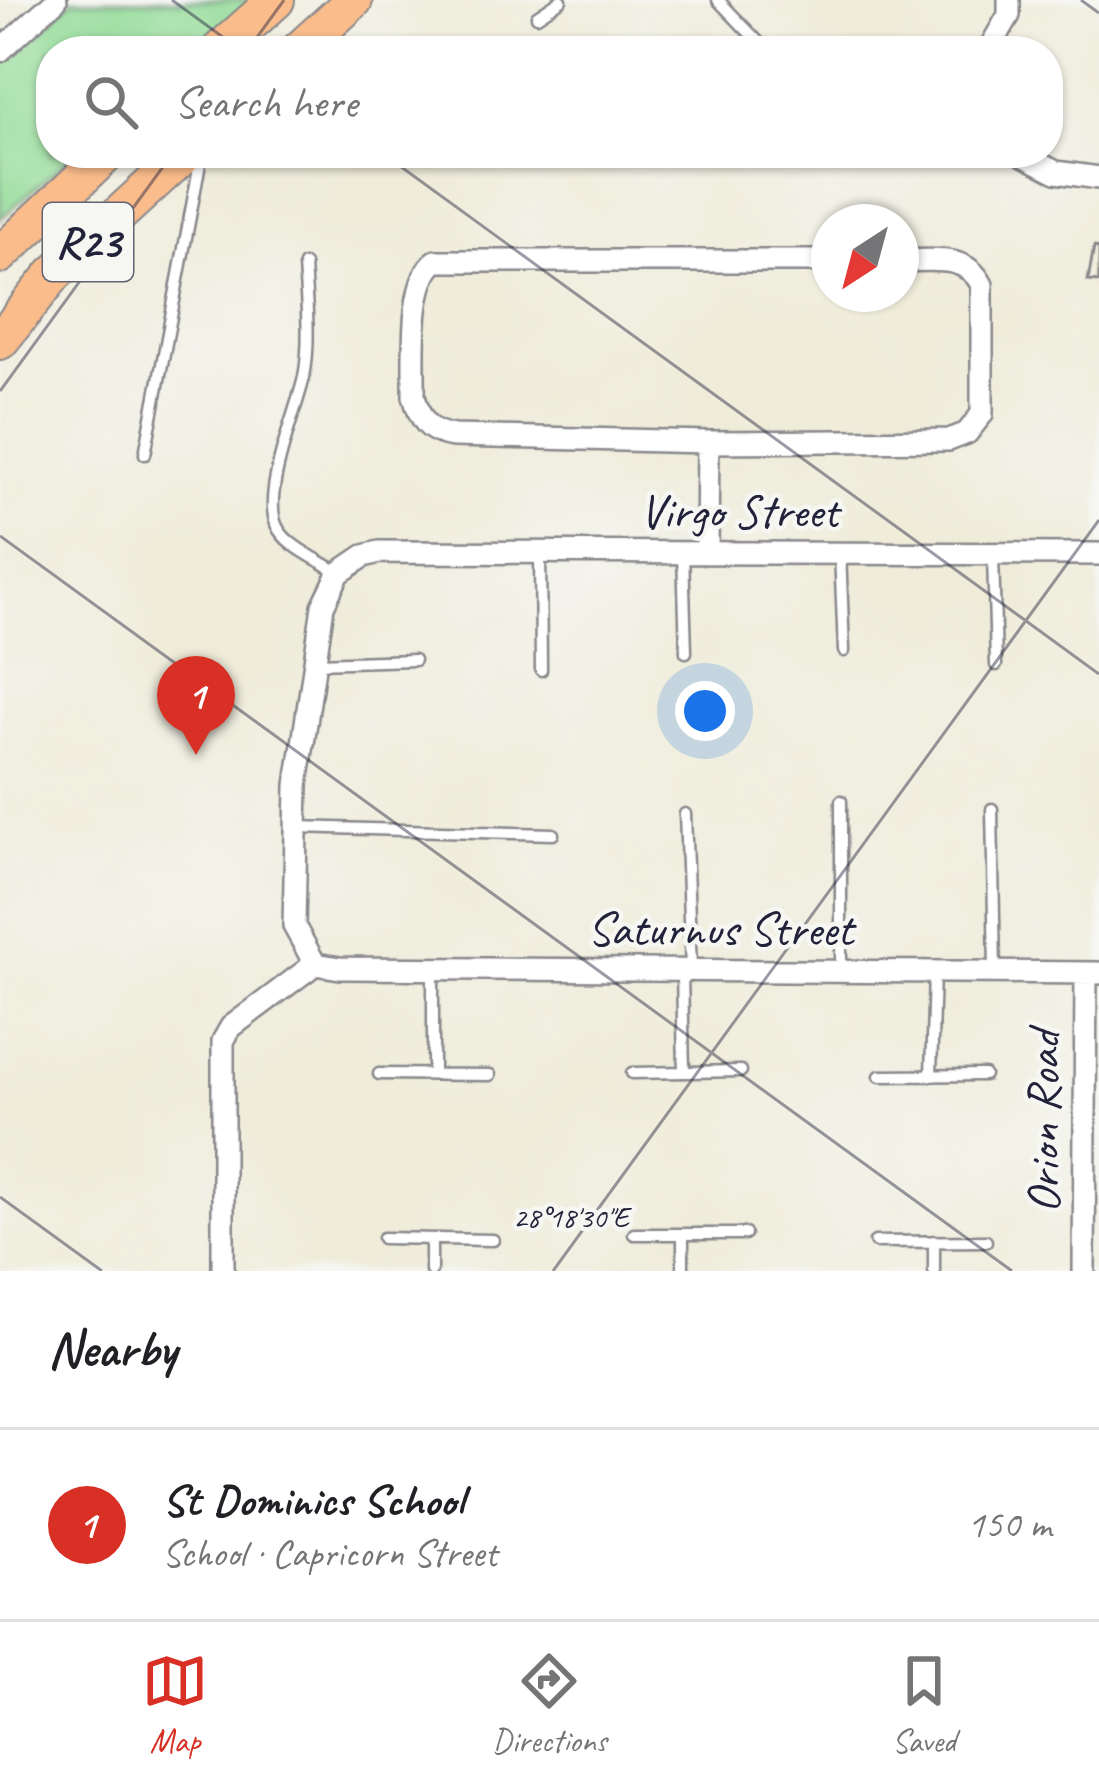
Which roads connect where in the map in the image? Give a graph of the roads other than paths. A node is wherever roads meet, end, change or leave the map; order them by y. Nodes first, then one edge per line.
1 (56, 0) edge
2 (276, 0) edge
3 (354, 0) edge
4 (561, 0) edge
5 (718, 0) edge
6 (986, 0) edge
7 (1009, 8) edge
8 (536, 16) dead end
9 (236, 36) edge
10 (314, 36) edge
11 (753, 36) edge
12 (995, 36) edge
13 (0, 51) edge
14 (92, 168) edge
15 (170, 168) edge
16 (199, 168) edge
17 (1048, 168) edge
18 (1099, 178) edge
19 (0, 255) edge
20 (811, 261) edge
21 (919, 261) edge
22 (304, 265) dead end
23 (0, 341) edge
24 (708, 442) junction
25 (145, 454) dead end
26 (540, 552) junction
27 (840, 552) junction
28 (683, 553) junction
29 (707, 553) junction
30 (993, 554) junction
31 (1099, 554) edge
32 (339, 573) junction
33 (844, 651) dead end
34 (686, 652) dead end
35 (414, 660) dead end
36 (314, 663) junction
37 (996, 665) dead end
38 (541, 670) dead end
39 (841, 801) dead end
40 (992, 808) dead end
41 (685, 814) dead end
42 (296, 827) junction
43 (553, 834) dead end
44 (315, 964) junction
45 (434, 970) junction
46 (687, 970) junction
47 (841, 971) junction
48 (995, 971) junction
49 (934, 972) junction
50 (1092, 973) edge
51 (741, 1071) dead end
52 (684, 1072) junction
53 (433, 1073) junction
54 (632, 1073) dead end
55 (379, 1074) dead end
56 (490, 1075) dead end
57 (984, 1075) dead end
58 (880, 1076) dead end
59 (931, 1076) junction
60 (634, 1234) dead end
61 (683, 1234) junction
62 (746, 1234) dead end
63 (383, 1238) dead end
64 (431, 1239) junction
65 (493, 1240) dead end
66 (934, 1241) junction
67 (986, 1241) dead end
68 (874, 1242) dead end
69 (224, 1271) edge
70 (431, 1271) edge
71 (683, 1271) edge
72 (934, 1271) edge
73 (1084, 1271) edge

1 - 13 street
2 - 9 main road
3 - 10 main road
4 - 8 lane
5 - 11 lane
6 - 7 street
7 - 12 street
14 - 19 main road, R23
15 - 23 main road, R23
16 - 25 lane
17 - 18 street
20 - 24 street
21 - 24 street
22 - 32 lane
24 - 29 street
26 - 28 street, Virgo Street
26 - 32 street, Virgo Street
26 - 38 lane
27 - 29 street, Virgo Street
27 - 30 street, Virgo Street
27 - 33 lane
28 - 29 street, Virgo Street
28 - 34 lane
30 - 31 street, Virgo Street
30 - 37 lane
32 - 36 street
35 - 36 lane
36 - 42 street
39 - 47 lane
40 - 48 lane
41 - 46 lane
42 - 43 lane
42 - 44 street
44 - 45 street, Saturnus Street
44 - 69 street
45 - 46 street, Saturnus Street
45 - 53 lane
46 - 47 street, Saturnus Street
46 - 52 lane
47 - 49 street, Saturnus Street
48 - 49 street, Saturnus Street
48 - 50 street, Saturnus Street
49 - 59 lane
50 - 73 street, Orion Road
51 - 52 lane
52 - 54 lane
53 - 55 lane
53 - 56 lane
57 - 59 lane
58 - 59 lane
60 - 61 lane
61 - 62 lane
61 - 71 lane
63 - 64 lane
64 - 65 lane
64 - 70 lane
66 - 67 lane
66 - 68 lane
66 - 72 lane

